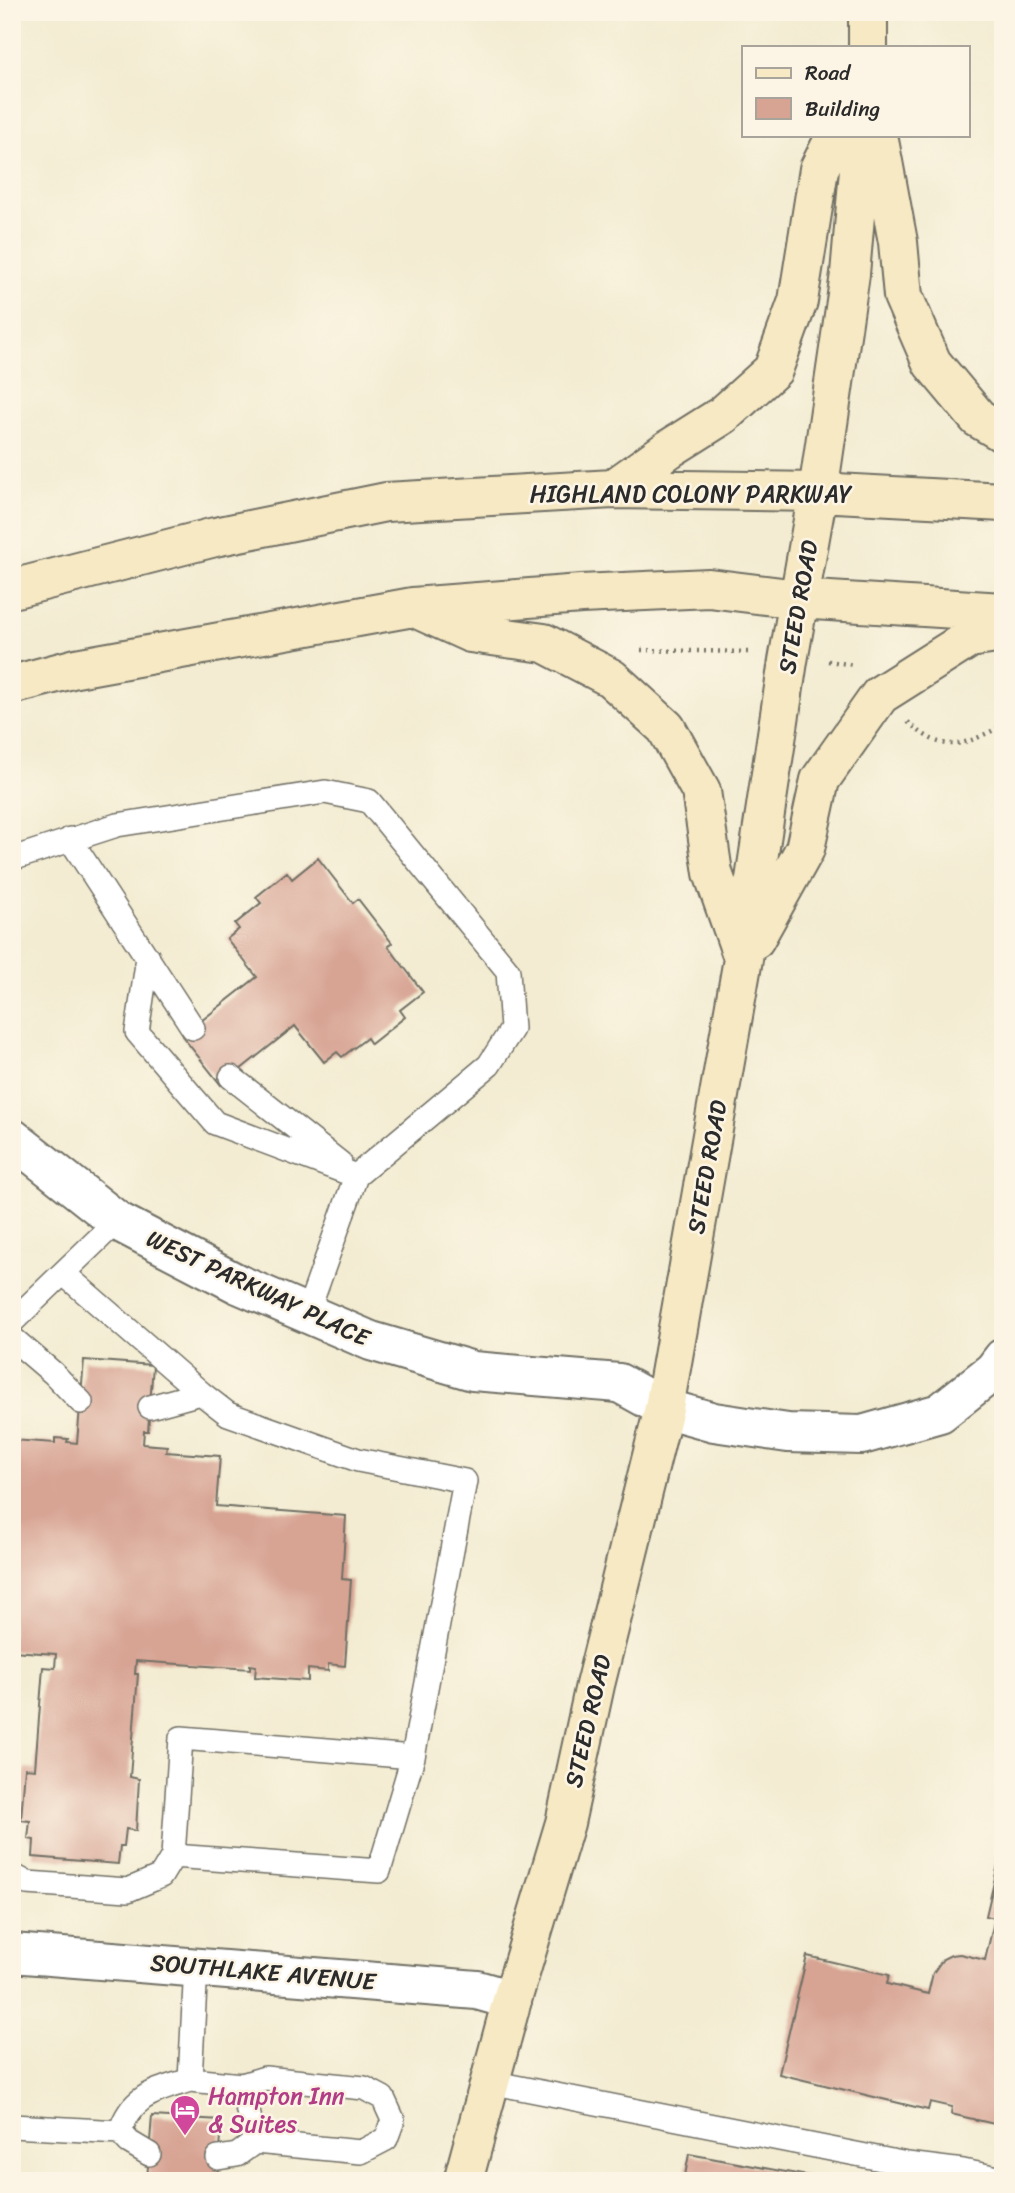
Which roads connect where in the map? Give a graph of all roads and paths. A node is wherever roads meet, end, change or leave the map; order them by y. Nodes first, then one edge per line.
1 (867, 12) edge
2 (867, 46) edge
3 (836, 136) edge
4 (862, 136) edge
5 (878, 136) edge
6 (1003, 433) edge
7 (613, 489) junction
8 (818, 492) junction
9 (1003, 502) edge
10 (12, 589) edge
11 (798, 599) junction
12 (413, 607) junction
13 (1003, 612) edge
14 (1003, 633) edge
15 (761, 653) dead end
16 (611, 678) junction
17 (12, 685) edge
18 (904, 718) dead end
19 (1003, 723) edge
20 (70, 839) junction
21 (12, 859) edge
22 (149, 957) junction
23 (743, 959) junction
24 (193, 1028) dead end
25 (231, 1077) dead end
26 (12, 1138) edge
27 (356, 1176) junction
28 (117, 1221) junction
29 (63, 1273) junction
30 (307, 1314) junction
31 (12, 1322) edge
32 (12, 1338) edge
33 (1003, 1358) edge
34 (201, 1393) junction
35 (81, 1402) dead end
36 (150, 1406) dead end
37 (664, 1408) junction
38 (413, 1757) junction
39 (173, 1856) junction
40 (12, 1875) edge
41 (12, 1953) edge
42 (196, 1966) junction
43 (512, 2000) junction
44 (190, 2080) junction
45 (490, 2082) junction
46 (242, 2085) junction
47 (12, 2126) edge
48 (120, 2132) junction
49 (256, 2142) junction
50 (149, 2154) dead end
51 (218, 2158) dead end
52 (1003, 2179) edge
53 (463, 2181) edge

1 - 2 street
3 - 7 street
4 - 8 street, STEED ROAD
5 - 6 street
7 - 8 street, HIGHLAND COLONY PARKWAY
7 - 10 street, HIGHLAND COLONY PARKWAY
8 - 9 street, HIGHLAND COLONY PARKWAY
8 - 11 street, STEED ROAD
11 - 12 street
11 - 13 street
11 - 23 street, STEED ROAD
12 - 16 street
12 - 17 street
14 - 23 street
15 - 16 path
16 - 23 street
18 - 19 path
20 - 21 lane
20 - 22 lane
20 - 27 lane
22 - 24 lane
22 - 27 lane
23 - 37 street, STEED ROAD
25 - 27 lane
26 - 28 street, WEST PARKWAY PLACE
27 - 30 lane
28 - 29 lane
28 - 30 street, WEST PARKWAY PLACE
29 - 31 lane
29 - 34 lane
30 - 37 street, WEST PARKWAY PLACE
32 - 35 lane
33 - 37 street, WEST PARKWAY PLACE
34 - 36 lane
34 - 38 lane
37 - 43 street, STEED ROAD
38 - 39 lane
38 - 39 lane
39 - 40 lane
41 - 42 street, SOUTHLAKE AVENUE
42 - 43 street, SOUTHLAKE AVENUE
42 - 44 lane
43 - 45 street, STEED ROAD
44 - 46 lane
44 - 48 lane
45 - 52 lane
45 - 53 street, STEED ROAD
46 - 49 lane
46 - 49 lane
47 - 48 lane
48 - 50 lane
49 - 51 lane

